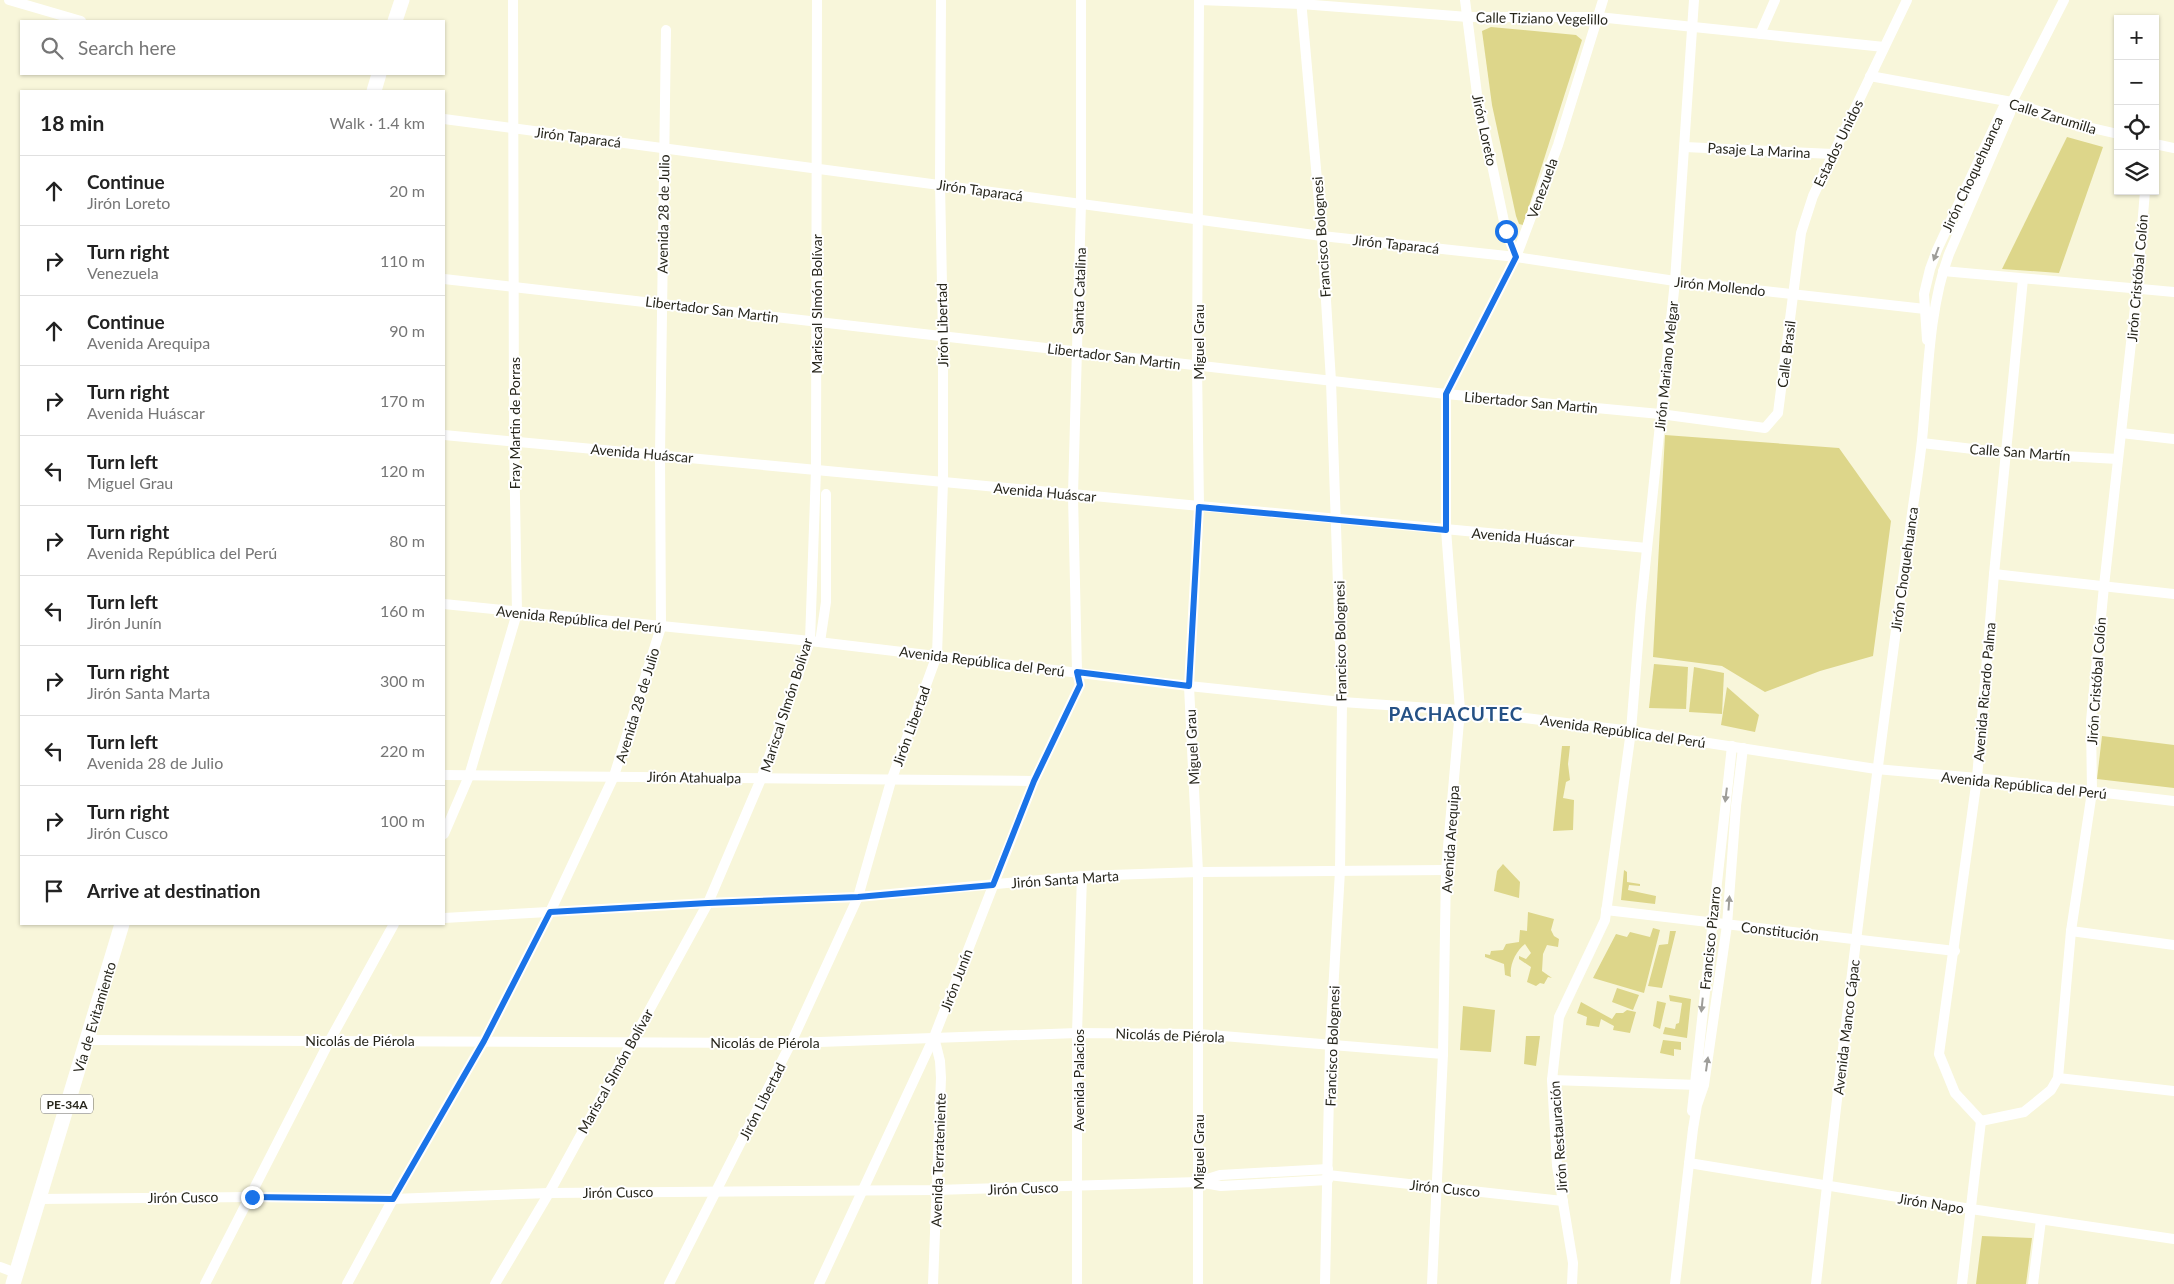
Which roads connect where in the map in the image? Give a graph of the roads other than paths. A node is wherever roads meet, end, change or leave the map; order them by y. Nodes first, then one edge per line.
1 (9, 0) edge
2 (402, 0) edge
3 (513, 0) edge
4 (817, 0) edge
5 (941, 0) edge
6 (1081, 0) edge
7 (1199, 0) edge
8 (1465, 0) edge
9 (1603, 0) edge
10 (1694, 0) edge
11 (1776, 0) edge
12 (1907, 0) edge
13 (2064, 0) edge
14 (1301, 2) edge
15 (1468, 17) junction
16 (1598, 17) junction
17 (78, 20) edge
18 (395, 20) edge
19 (1692, 27) junction
20 (666, 30) dead end
21 (1760, 34) junction
22 (1884, 47) junction
23 (379, 75) edge
24 (1870, 76) junction
25 (374, 90) edge
26 (2012, 102) junction
27 (445, 119) edge
28 (513, 128) junction
29 (2114, 133) edge
30 (2159, 145) edge
31 (1685, 147) junction
32 (664, 148) junction
33 (2174, 148) edge
34 (1833, 154) junction
35 (816, 167) junction
36 (940, 184) junction
37 (2145, 195) edge
38 (1081, 204) junction
39 (1199, 219) junction
40 (1322, 236) junction
41 (1516, 257) junction
42 (1942, 271) junction
43 (445, 279) edge
44 (2023, 279) junction
45 (1675, 281) junction
46 (514, 288) junction
47 (2137, 289) junction
48 (2174, 292) edge
49 (1794, 294) junction
50 (662, 303) junction
51 (1925, 309) junction
52 (816, 321) junction
53 (943, 336) junction
54 (1076, 351) junction
55 (1197, 365) junction
56 (1928, 369) junction
57 (1331, 381) junction
58 (1446, 394) junction
59 (1660, 414) junction
60 (1778, 414) joint
61 (2121, 433) junction
62 (445, 434) edge
63 (2174, 439) edge
64 (514, 441) junction
65 (1922, 443) junction
66 (2008, 453) junction
67 (660, 455) junction
68 (2118, 459) junction
69 (816, 470) junction
70 (943, 482) junction
71 (826, 494) dead end
72 (1073, 495) junction
73 (1199, 507) junction
74 (1337, 520) junction
75 (1446, 530) junction
76 (1647, 548) junction
77 (1994, 574) junction
78 (2104, 586) junction
79 (2174, 594) edge
80 (445, 604) edge
81 (517, 613) junction
82 (661, 627) junction
83 (815, 642) junction
84 (937, 655) junction
85 (1077, 672) junction
86 (1189, 686) junction
87 (1342, 702) junction
88 (1460, 710) junction
89 (1631, 731) junction
90 (1732, 746) junction
91 (1743, 748) junction
92 (1876, 769) junction
93 (445, 775) edge
94 (468, 776) junction
95 (614, 776) junction
96 (1978, 778) junction
97 (761, 779) junction
98 (891, 781) junction
99 (1034, 781) junction
100 (2092, 792) junction
101 (2174, 801) edge
102 (445, 832) edge
103 (1446, 870) junction
104 (1340, 871) junction
105 (1198, 872) junction
106 (1082, 876) junction
107 (993, 885) junction
108 (858, 897) junction
109 (708, 903) junction
110 (1606, 910) junction
111 (550, 912) junction
112 (445, 918) edge
113 (1711, 922) junction
114 (122, 925) edge
115 (393, 925) edge
116 (1727, 925) junction
117 (2071, 931) junction
118 (1856, 940) junction
119 (2174, 945) edge
120 (1954, 952) junction
121 (1077, 1033) junction
122 (1198, 1034) junction
123 (934, 1037) junction
124 (86, 1040) junction
125 (330, 1040) junction
126 (484, 1041) junction
127 (631, 1042) junction
128 (792, 1043) junction
129 (1330, 1045) junction
130 (1443, 1054) junction
131 (2058, 1078) junction
132 (1552, 1080) junction
133 (1699, 1085) junction
134 (2174, 1091) edge
135 (1981, 1121) junction
136 (1689, 1163) junction
137 (1328, 1175) junction
138 (1198, 1182) junction
139 (1078, 1186) junction
140 (1827, 1186) junction
141 (1435, 1187) junction
142 (861, 1190) junction
143 (936, 1190) junction
144 (715, 1191) junction
145 (549, 1193) junction
146 (252, 1197) junction
147 (38, 1199) junction
148 (393, 1199) junction
149 (1563, 1201) junction
150 (1970, 1209) junction
151 (2041, 1220) junction
152 (2174, 1239) edge
153 (0, 1267) edge
154 (15, 1279) edge
155 (205, 1284) edge
156 (347, 1284) edge
157 (495, 1284) edge
158 (669, 1284) edge
159 (819, 1284) edge
160 (933, 1284) edge
161 (1077, 1284) edge
162 (1198, 1284) edge
163 (1325, 1284) edge
164 (1432, 1284) edge
165 (1572, 1284) edge
166 (1675, 1284) edge
167 (1816, 1284) edge
168 (1962, 1284) edge
169 (2033, 1284) edge

1 - 17 street
2 - 18 highway
3 - 28 street, Fray Martin de Porras
4 - 35 street, Mariscal SImón Bolívar
5 - 36 street, Jirón Libertad
6 - 38 street, Santa Catalina
7 - 14 street, Calle Tiziano Vegelillo
7 - 39 street, Miguel Grau
8 - 15 street, Jirón Loreto
9 - 16 street, Venezuela
10 - 19 street, Jirón Mariano Melgar
11 - 21 street
12 - 22 street, Estados Unidos
13 - 26 street, Jirón Choquehuanca
14 - 15 street, Calle Tiziano Vegelillo
14 - 40 street, Francisco Bolognesi
15 - 16 street, Calle Tiziano Vegelillo
15 - 41 street, Jirón Loreto
16 - 19 street, Calle Tiziano Vegelillo
16 - 41 street, Venezuela
19 - 21 street, Calle Tiziano Vegelillo
19 - 31 street, Jirón Mariano Melgar
20 - 32 street, Avenida 28 de Julio
21 - 22 street, Calle Tiziano Vegelillo
22 - 24 street, Estados Unidos
23 - 25 highway
24 - 26 street, Calle Zarumilla
24 - 34 street, Estados Unidos
26 - 29 street, Calle Zarumilla
26 - 42 street, Jirón Choquehuanca
26 -> 51 street, Jirón Choquehuanca
27 - 28 street, Jirón Taparacá
28 - 32 street, Jirón Taparacá
28 - 46 street, Fray Martin de Porras
30 - 33 street
31 - 34 street, Pasaje La Marina
31 - 45 street, Jirón Mariano Melgar
32 - 35 street, Jirón Taparacá
32 - 50 street, Avenida 28 de Julio
34 - 49 street, Estados Unidos
35 - 36 street, Jirón Taparacá
35 - 52 street, Mariscal SImón Bolívar
36 - 38 street, Jirón Taparacá
36 - 53 street, Jirón Libertad
37 - 47 street, Jirón Cristóbal Colón
38 - 39 street, Jirón Taparacá
38 - 54 street, Santa Catalina
39 - 40 street, Jirón Taparacá
39 - 55 street, Miguel Grau
40 - 41 street, Jirón Taparacá
40 - 57 street, Francisco Bolognesi
41 - 45 street, Jirón Mollendo
41 - 58 street, Venezuela
42 - 44 street
42 - 56 street, Jirón Choquehuanca
43 - 46 street, Libertador San Martin
44 - 47 street
44 - 66 street, Avenida Ricardo Palma
45 - 49 street, Jirón Mollendo
45 - 59 street, Jirón Mariano Melgar
46 - 50 street, Libertador San Martin
46 - 64 street, Fray Martin de Porras
47 - 48 street
47 - 61 street, Jirón Cristóbal Colón
49 - 51 street, Jirón Mollendo
49 - 60 street, Calle Brasil
50 - 52 street, Libertador San Martin
50 - 67 street, Avenida 28 de Julio
51 - 56 street, Jirón Choquehuanca
52 - 53 street, Libertador San Martin
52 - 69 street, Mariscal SImón Bolívar
53 - 54 street, Libertador San Martin
53 - 70 street, Jirón Libertad
54 - 55 street, Libertador San Martin
54 - 72 street, Santa Catalina
55 - 57 street, Libertador San Martin
55 - 73 street, Miguel Grau
56 - 65 street, Jirón Choquehuanca
57 - 58 street, Libertador San Martin
57 - 74 street, Francisco Bolognesi
58 - 59 street, Libertador San Martin
58 - 75 street, Avenida Arequipa
59 - 60 street, Libertador San Martin
59 - 76 street, Jirón Mariano Melgar
61 - 63 street
61 - 68 street, Jirón Cristóbal Colón
62 - 64 street, Avenida Huáscar
64 - 67 street, Avenida Huáscar
64 - 81 street, Fray Martin de Porras
65 - 66 street, Calle San Martín
65 - 92 street, Jirón Choquehuanca
66 - 68 street, Calle San Martín
66 - 77 street, Avenida Ricardo Palma
67 - 69 street, Avenida Huáscar
67 - 82 street, Avenida 28 de Julio
68 - 78 street, Jirón Cristóbal Colón
69 - 70 street, Avenida Huáscar
69 - 83 street, Mariscal SImón Bolívar
70 - 72 street, Avenida Huáscar
70 - 84 street, Jirón Libertad
71 - 83 street
72 - 73 street, Avenida Huáscar
72 - 85 street, Santa Catalina
73 - 74 street, Avenida Huáscar
73 - 86 street, Miguel Grau
74 - 75 street, Avenida Huáscar
74 - 87 street, Francisco Bolognesi
75 - 76 street, Avenida Huáscar
75 - 88 street, Avenida Arequipa
76 - 89 street, Jirón Mariano Melgar
77 - 78 street
77 - 96 street, Avenida Ricardo Palma
78 - 79 street
78 - 100 street, Jirón Cristóbal Colón
80 - 81 street, Avenida República del Perú
81 - 82 street, Avenida República del Perú
81 - 94 street, Fray Martin de Porras
82 - 83 street, Avenida República del Perú
82 - 95 street, Avenida 28 de Julio
83 - 84 street, Avenida República del Perú
83 - 97 street, Mariscal SImón Bolívar
84 - 85 street, Avenida República del Perú
84 - 98 street, Jirón Libertad
85 - 86 street, Avenida República del Perú
85 - 99 street, Jirón Junín
86 - 87 street, Avenida República del Perú
86 - 105 street, Miguel Grau
87 - 88 street, Avenida República del Perú
87 - 104 street, Francisco Bolognesi
88 - 89 street, Avenida República del Perú
88 - 103 street, Avenida Arequipa
89 - 90 street, Avenida República del Perú
89 - 110 street, Jirón Restauración
90 - 91 street, Avenida República del Perú
90 -> 113 street, Francisco Pizarro
91 - 92 street, Avenida República del Perú
116 -> 91 street, Francisco Pizarro
92 - 96 street, Avenida República del Perú
92 - 118 street, Avenida Manco Cápac
93 - 94 street, Jirón Atahualpa
94 - 95 street, Jirón Atahualpa
94 - 102 street, Fray Martin de Porras
95 - 97 street, Jirón Atahualpa
95 - 111 street, Avenida 28 de Julio
96 - 100 street, Avenida República del Perú
96 - 120 street, Avenida Ricardo Palma
97 - 98 street, Jirón Atahualpa
97 - 109 street, Mariscal SImón Bolívar
98 - 99 street, Jirón Atahualpa
98 - 108 street, Jirón Libertad
99 - 107 street, Jirón Junín
100 - 101 street, Avenida República del Perú
100 - 117 street, Jirón Cristóbal Colón
103 - 104 street, Jirón Santa Marta
103 - 130 street, Avenida Arequipa
104 - 105 street, Jirón Santa Marta
104 - 129 street, Francisco Bolognesi
105 - 106 street, Jirón Santa Marta
105 - 122 street, Miguel Grau
106 - 107 street, Jirón Santa Marta
106 - 121 street, Avenida Palacios
107 - 108 street, Jirón Santa Marta
107 - 123 street, Jirón Junín
108 - 109 street, Jirón Santa Marta
108 - 128 street, Jirón Libertad
109 - 111 street, Jirón Santa Marta
109 - 127 street, Mariscal SImón Bolívar
110 - 113 street, Constitución
110 - 132 street, Jirón Restauración
111 - 112 street, Jirón Santa Marta
111 - 126 street, Avenida 28 de Julio
113 - 116 street, Constitución
113 -> 133 street, Francisco Pizarro
114 - 124 highway, Vía de Evitamiento / PE-34A
115 - 125 street
116 - 118 street, Constitución
133 -> 116 street, Francisco Pizarro
117 - 119 street
117 - 131 street, Jirón Cristóbal Colón
118 - 120 street, Constitución
118 - 140 street, Avenida Manco Cápac
120 - 135 street, Avenida Ricardo Palma
121 - 122 street, Nicolás de Piérola
121 - 123 street, Nicolás de Piérola
121 - 139 street, Avenida Palacios
122 - 129 street, Nicolás de Piérola
122 - 138 street, Miguel Grau
123 - 128 street, Nicolás de Piérola
123 - 142 street, Jirón Junín
123 - 143 street, Avenida Terrateniente
124 - 125 street, Nicolás de Piérola
124 - 147 highway, Vía de Evitamiento / PE-34A
125 - 126 street, Nicolás de Piérola
125 - 146 street
126 - 127 street, Nicolás de Piérola
126 - 148 street, Avenida 28 de Julio
127 - 128 street, Nicolás de Piérola
127 - 145 street, Mariscal SImón Bolívar
128 - 144 street, Jirón Libertad
129 - 130 street, Nicolás de Piérola
129 - 137 street, Francisco Bolognesi
130 - 141 street, Avenida Arequipa
131 - 134 street
131 - 135 street
132 - 133 street
132 - 149 street, Jirón Restauración
133 - 136 street, Francisco Pizarro
135 - 150 street
136 - 140 street, Jirón Napo
136 - 166 street, Francisco Pizarro
137 - 138 street, Jirón Cusco
137 - 141 street, Jirón Cusco
137 - 163 street, Francisco Bolognesi
138 - 139 street, Jirón Cusco
138 - 162 street, Miguel Grau
139 - 143 street, Jirón Cusco
139 - 161 street, Avenida Palacios
140 - 150 street, Jirón Napo
140 - 167 street, Avenida Manco Cápac
141 - 149 street, Jirón Cusco
141 - 164 street, Avenida Arequipa
142 - 143 street, Jirón Cusco
142 - 144 street, Jirón Cusco
142 - 159 street, Jirón Junín
143 - 160 street, Avenida Terrateniente
144 - 145 street, Jirón Cusco
144 - 158 street, Jirón Libertad
145 - 148 street, Jirón Cusco
145 - 157 street, Mariscal SImón Bolívar
146 - 147 street, Jirón Cusco
146 - 148 street, Jirón Cusco
146 - 155 street
147 - 154 highway, Vía de Evitamiento / PE-34A
148 - 156 street, Avenida 28 de Julio
149 - 165 street, Jirón Restauración
150 - 151 street, Jirón Napo
150 - 168 street
151 - 152 street, Jirón Napo
151 - 169 street
153 - 154 street

